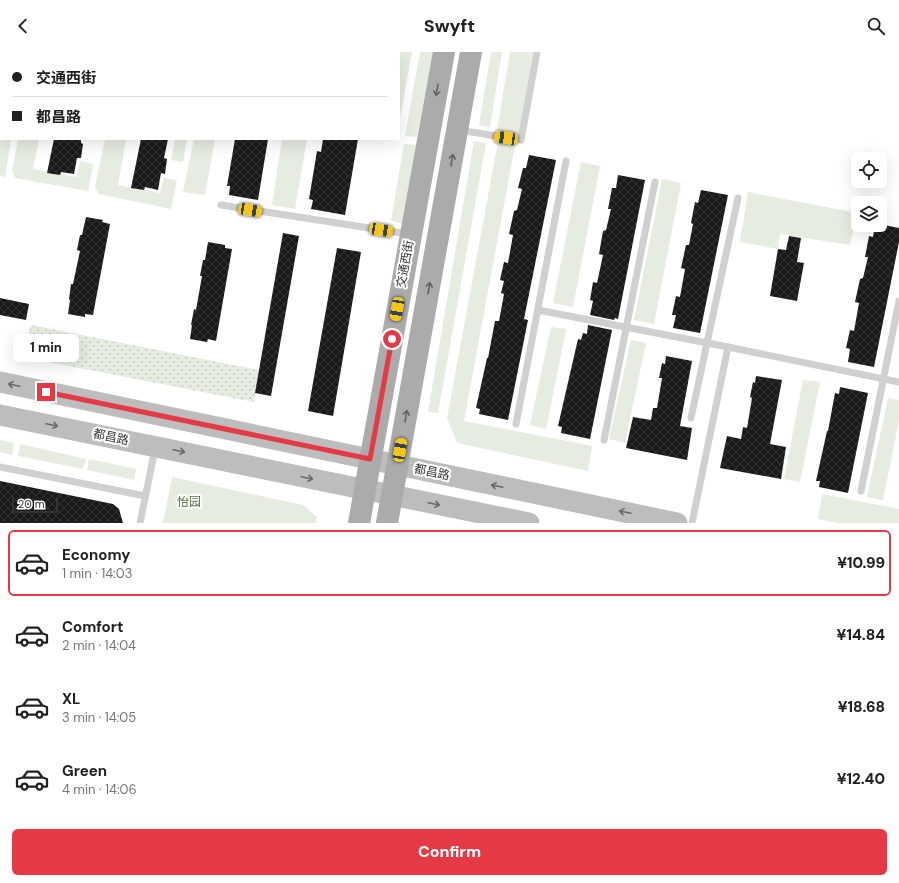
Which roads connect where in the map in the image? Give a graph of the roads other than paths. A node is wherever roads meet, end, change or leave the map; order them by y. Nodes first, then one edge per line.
1 (444, 52) edge
2 (471, 52) edge
3 (537, 52) edge
4 (457, 130) junction
5 (566, 161) dead end
6 (655, 182) dead end
7 (738, 198) dead end
8 (221, 205) dead end
9 (411, 234) junction
10 (899, 301) edge
11 (538, 310) junction
12 (626, 327) junction
13 (707, 343) junction
14 (728, 347) junction
15 (883, 379) junction
16 (0, 382) edge
17 (899, 382) edge
18 (0, 415) edge
19 (691, 418) dead end
20 (516, 424) dead end
21 (604, 440) dead end
22 (155, 446) junction
23 (370, 459) junction
24 (397, 465) junction
25 (0, 467) edge
26 (365, 490) junction
27 (861, 491) dead end
28 (392, 495) junction
29 (145, 496) junction
30 (140, 523) edge
31 (359, 523) edge
32 (388, 523) edge
33 (529, 523) edge
34 (676, 523) edge
35 (692, 523) edge

1 -> 9 main road, 交通西街
2 - 4 main road
3 - 4 lane
24 -> 4 main road
5 - 11 lane
6 - 12 lane
7 - 13 lane
8 - 9 lane
9 - 23 main road, 交通西街
10 - 15 lane
11 - 12 lane
11 - 20 lane
12 - 13 lane
12 - 21 lane
13 - 14 lane
13 - 19 lane
14 - 15 lane
14 - 35 lane
15 - 17 lane
15 - 27 lane
23 -> 16 main road, 都昌路
18 -> 22 main road, 都昌路
22 -> 26 main road, 都昌路
22 - 29 lane
23 - 24 main road, 都昌路
23 - 26 main road, 交通西街
24 - 28 main road
34 -> 24 main road, 都昌路
25 - 29 lane
26 - 28 main road, 都昌路
26 - 31 main road, 交通西街
28 - 32 main road
28 -> 33 main road, 都昌路
29 - 30 lane

